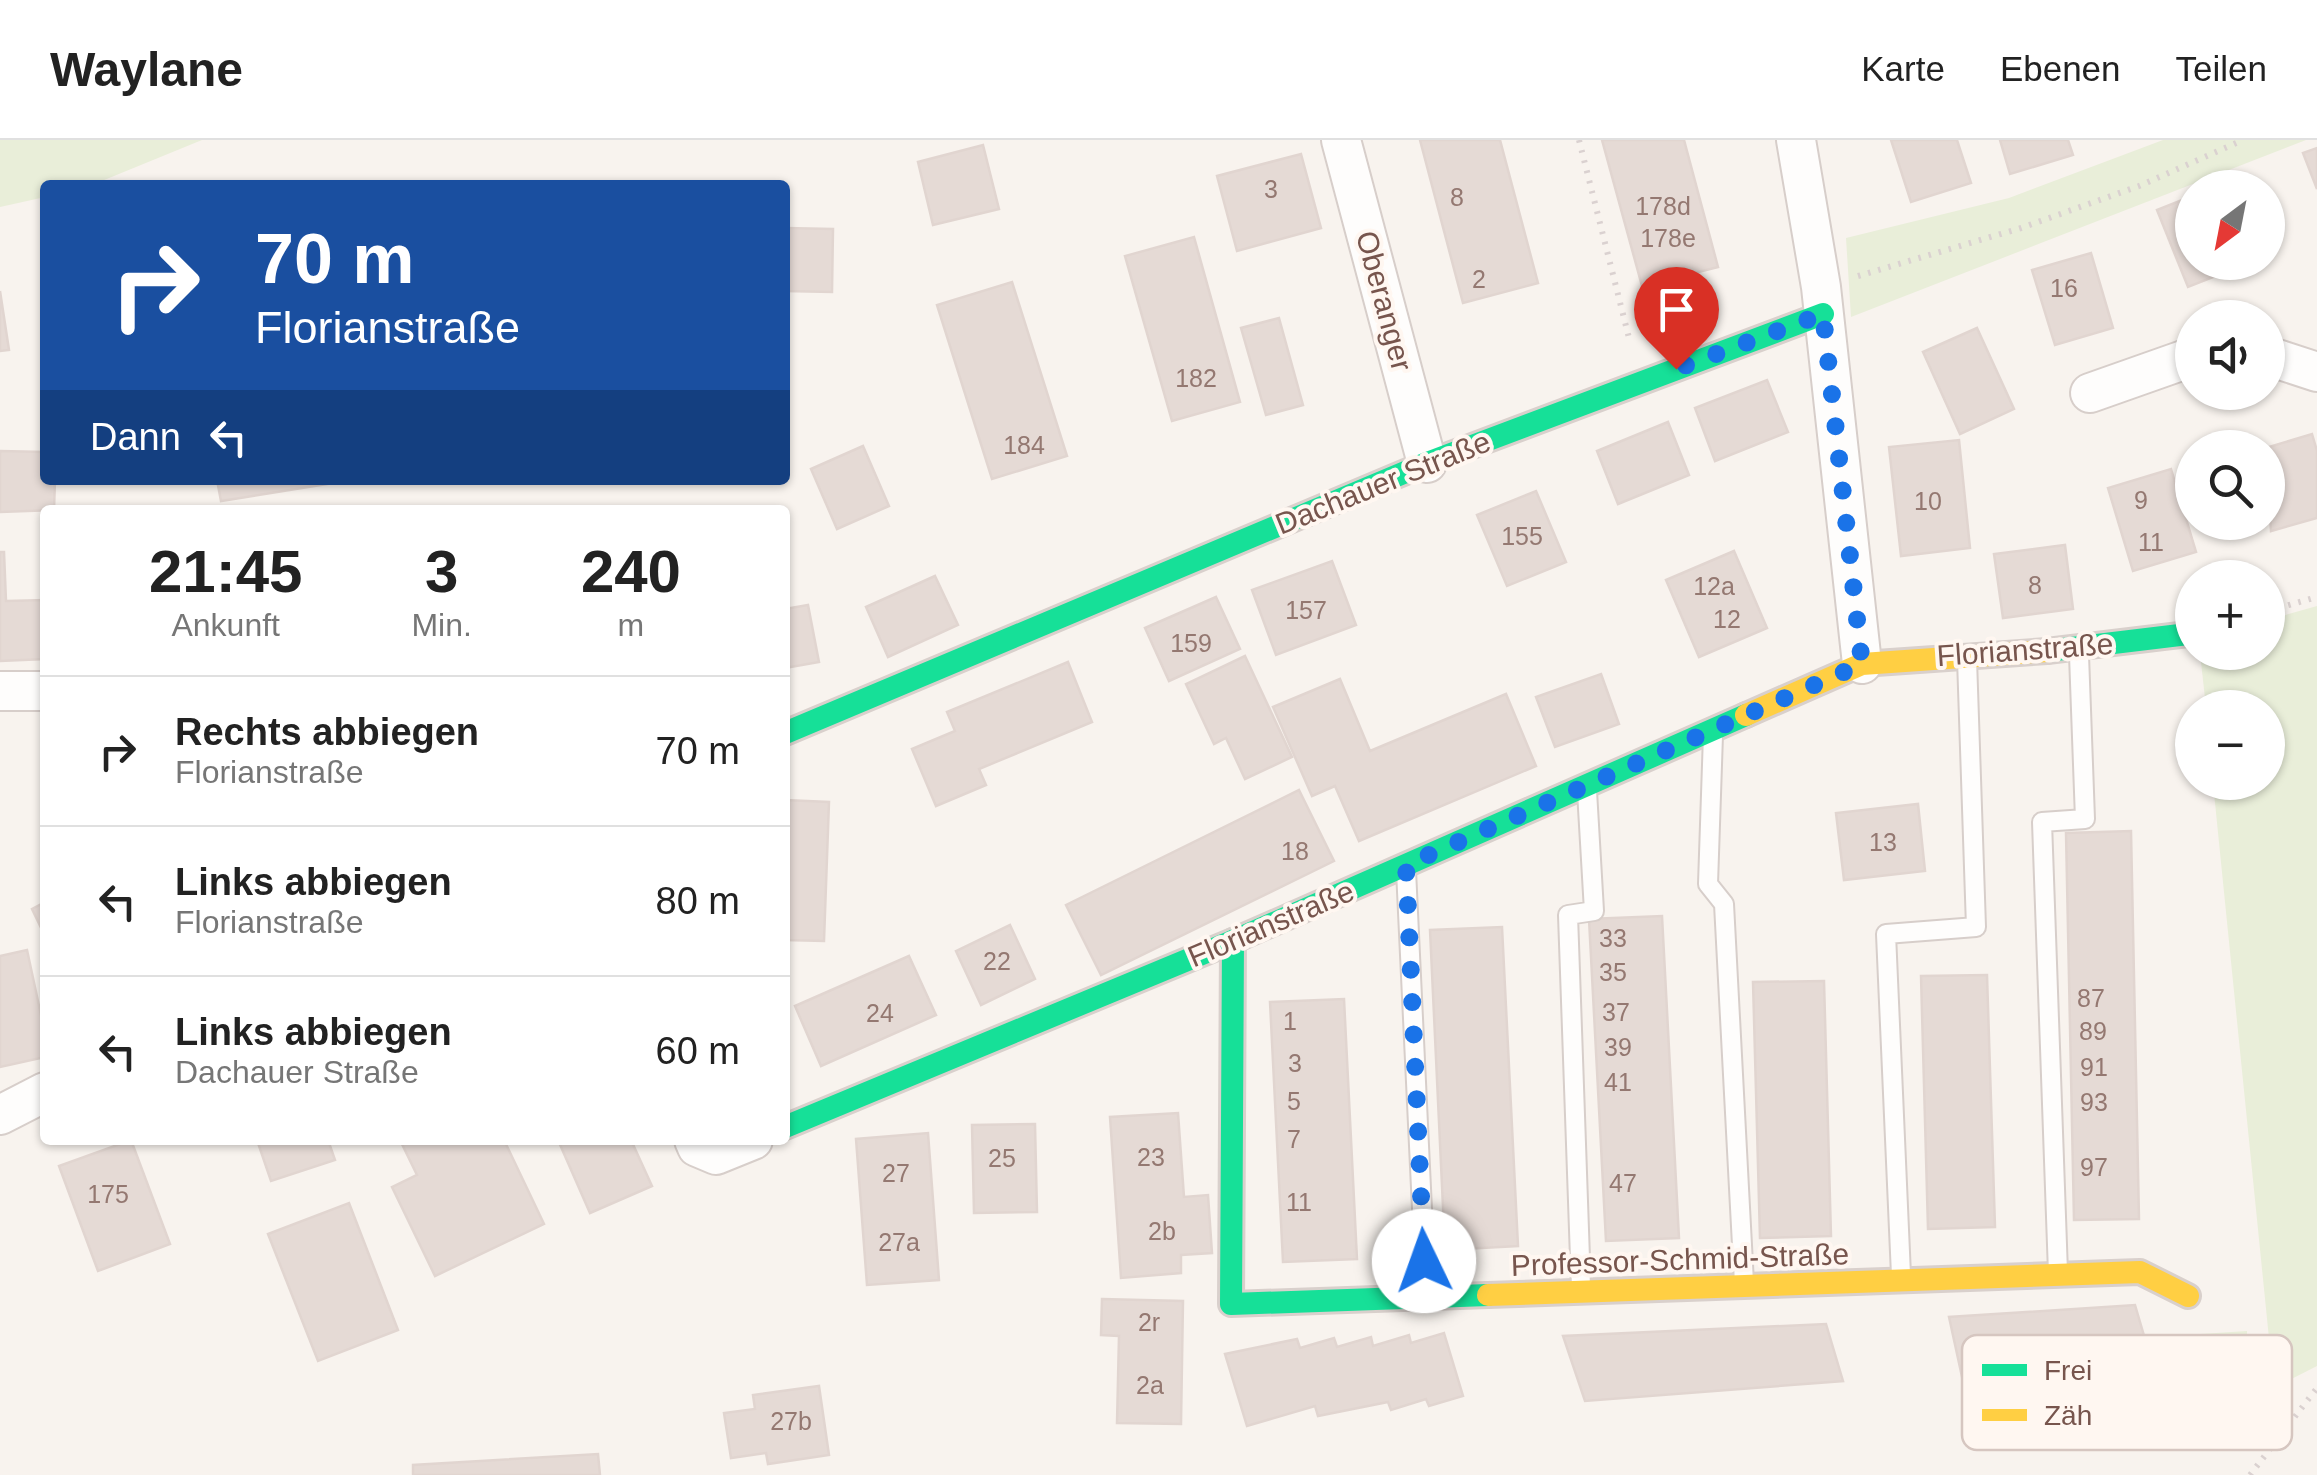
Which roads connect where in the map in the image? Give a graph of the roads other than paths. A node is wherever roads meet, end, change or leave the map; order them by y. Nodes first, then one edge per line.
1 (1341, 140) edge
2 (1796, 140) edge
3 (1822, 301) junction
4 (2285, 362) edge
5 (2175, 363) edge
6 (2317, 372) edge
7 (2090, 392) dead end
8 (1428, 462) junction
9 (2175, 636) edge
10 (2078, 649) junction
11 (1967, 654) junction
12 (1862, 664) junction
13 (0, 691) edge
14 (40, 692) edge
15 (1713, 730) junction
16 (790, 731) edge
17 (1587, 786) junction
18 (1406, 865) junction
19 (1232, 941) junction
20 (40, 1095) edge
21 (0, 1115) edge
22 (790, 1124) edge
23 (696, 1145) edge
24 (741, 1145) edge
25 (2058, 1276) junction
26 (1901, 1282) junction
27 (1744, 1289) junction
28 (1581, 1293) junction
29 (2188, 1296) dead end
30 (1426, 1300) junction

1 - 8 street, Oberanger
2 - 3 street
3 - 8 street, Dachauer Straße
3 - 12 street
4 - 6 street
5 - 7 street
8 - 16 street, Dachauer Straße
9 - 10 street, Florianstraße
10 - 11 street, Florianstraße
10 - 25 lane
11 - 12 street, Florianstraße
11 - 26 lane
12 - 15 street, Florianstraße
13 - 14 street
15 - 17 street, Florianstraße
15 - 27 lane
17 - 18 street, Florianstraße
17 - 28 lane
18 - 19 street, Florianstraße
18 - 30 lane
19 - 22 street, Florianstraße
19 - 30 street, Professor-Schmid-Straße
20 - 21 street
23 - 24 street
25 - 26 street, Professor-Schmid-Straße
25 - 29 street, Professor-Schmid-Straße
26 - 27 street, Professor-Schmid-Straße
27 - 28 street, Professor-Schmid-Straße
28 - 30 street, Professor-Schmid-Straße

